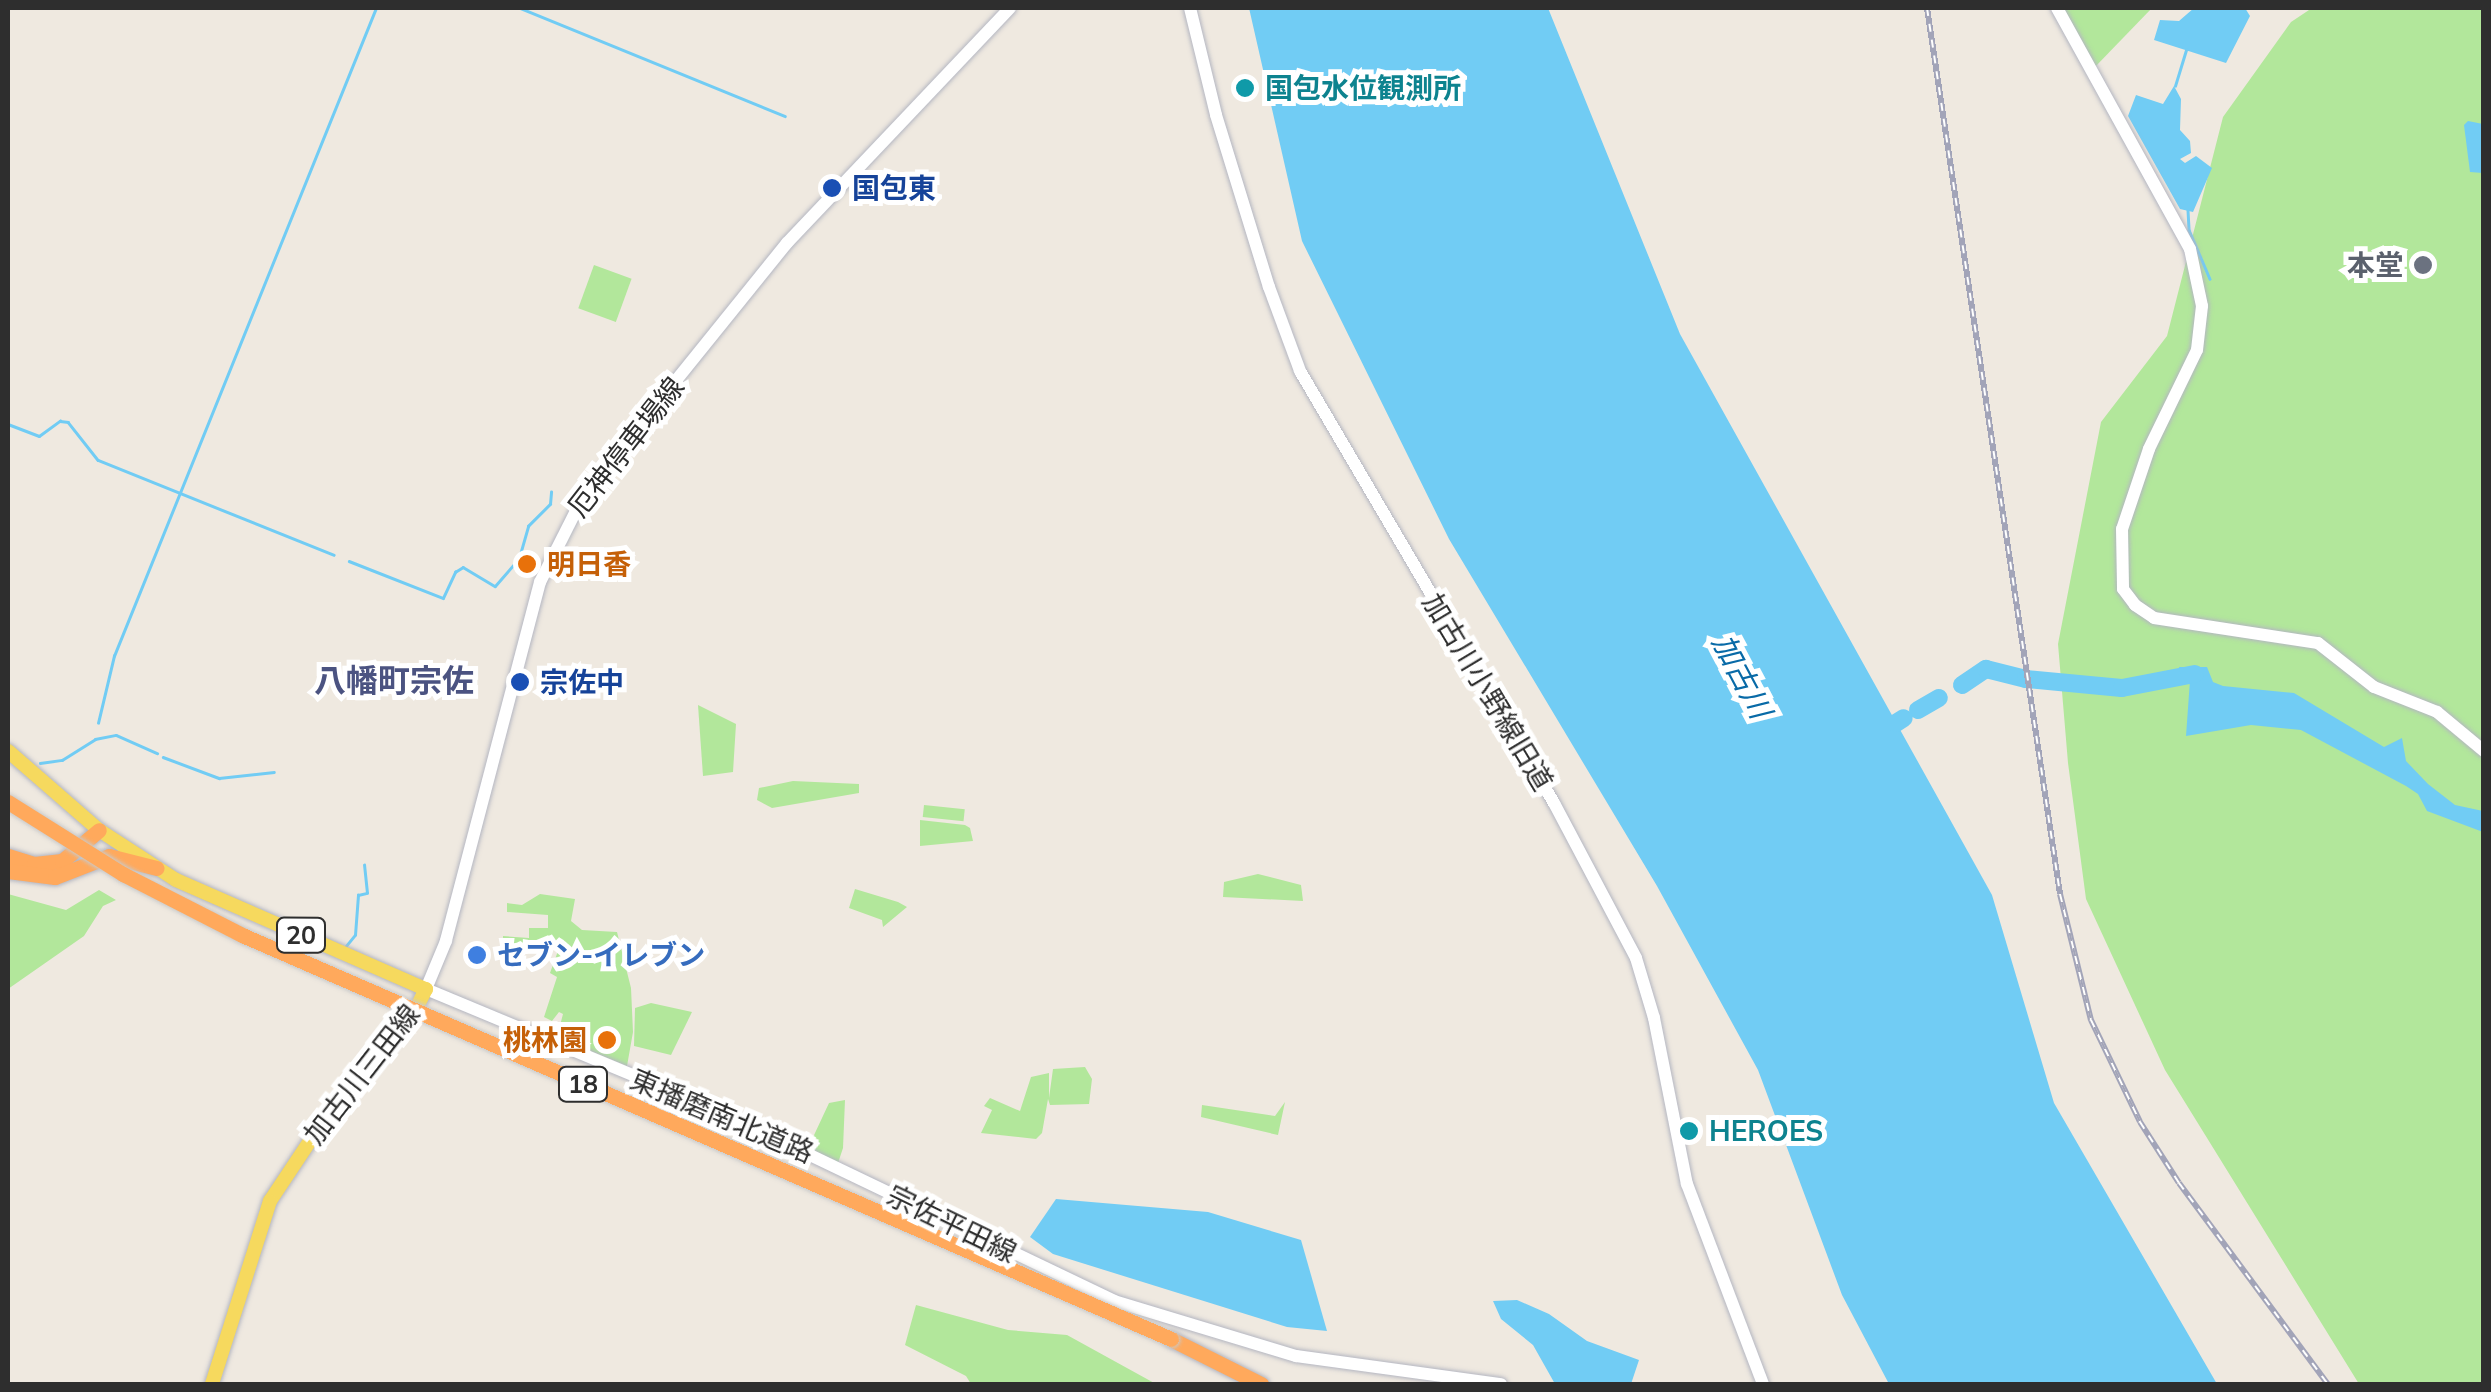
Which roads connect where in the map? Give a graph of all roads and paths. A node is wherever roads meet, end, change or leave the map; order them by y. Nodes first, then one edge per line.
1 (1010, 8) edge
2 (1190, 8) edge
3 (2056, 8) edge
4 (8, 751) edge
5 (2484, 751) edge
6 (8, 802) edge
7 (8, 814) edge
8 (100, 830) junction
9 (8, 856) edge
10 (87, 864) junction
11 (156, 868) junction
12 (8, 870) edge
13 (426, 989) junction
14 (1170, 1342) junction
15 (212, 1384) edge
16 (1245, 1384) edge
17 (1261, 1384) edge
18 (1501, 1384) edge
19 (1763, 1384) edge

1 - 13 street, 厄神停車場線
2 - 19 street, 加古川小野線旧道
3 - 5 street
4 - 8 main road, 加古川三田線
6 - 14 highway, 東播磨南北道路 / 18, bridge
7 - 14 highway, 東播磨南北道路 / 18, bridge
8 - 9 highway
8 - 10 highway
8 - 11 main road, 加古川三田線 / 20
10 - 11 highway
10 - 12 highway
11 - 13 main road, 加古川三田線 / 20
13 - 15 main road, 加古川三田線
13 - 18 street, 宗佐平田線
14 - 16 highway, 東播磨南北道路 / 18
14 - 17 highway, 東播磨南北道路 / 18

